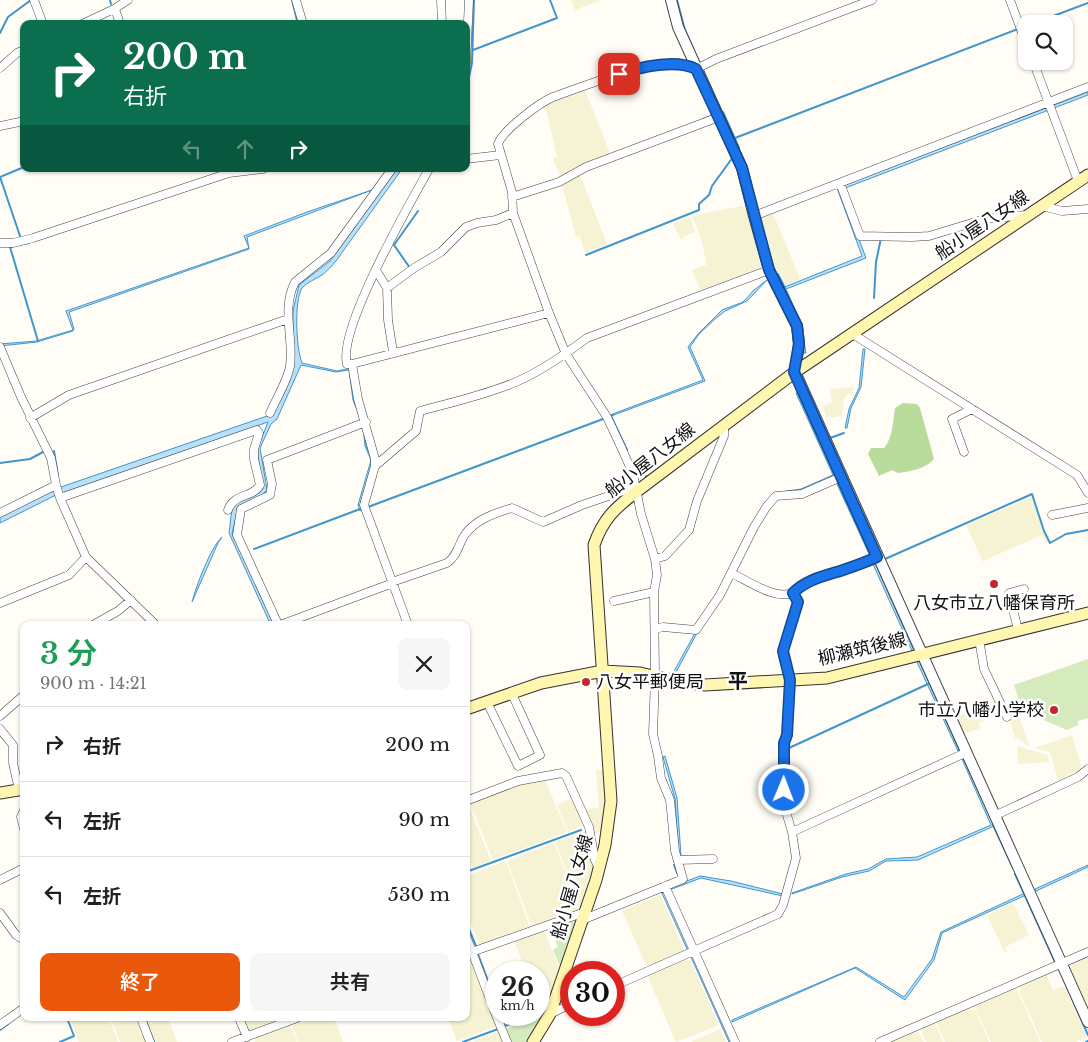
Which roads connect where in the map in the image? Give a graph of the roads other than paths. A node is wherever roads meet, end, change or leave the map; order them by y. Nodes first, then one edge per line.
1 (34, 0) edge
2 (128, 0) edge
3 (296, 0) edge
4 (441, 0) edge
5 (469, 0) edge
6 (671, 0) edge
7 (872, 0) edge
8 (1010, 0) edge
9 (115, 8) junction
10 (42, 20) edge
11 (90, 20) edge
12 (119, 20) edge
13 (302, 20) edge
14 (442, 20) edge
15 (468, 20) edge
16 (1018, 22) edge
17 (20, 52) edge
18 (0, 68) edge
19 (696, 69) junction
20 (1036, 70) edge
21 (1088, 87) edge
22 (1050, 106) junction
23 (719, 117) junction
24 (20, 122) edge
25 (0, 126) edge
26 (500, 155) junction
27 (470, 159) edge
28 (229, 172) edge
29 (390, 172) edge
30 (427, 172) edge
31 (1083, 178) edge
32 (841, 186) junction
33 (512, 197) junction
34 (1042, 206) junction
35 (1088, 209) edge
36 (513, 213) junction
37 (1028, 215) junction
38 (754, 216) junction
39 (0, 242) edge
40 (376, 270) junction
41 (769, 270) junction
42 (387, 288) junction
43 (548, 313) junction
44 (288, 319) junction
45 (851, 333) junction
46 (0, 348) edge
47 (394, 352) junction
48 (566, 354) junction
49 (352, 364) junction
50 (794, 372) junction
51 (972, 409) junction
52 (270, 413) dead end
53 (30, 418) junction
54 (366, 422) junction
55 (724, 426) junction
56 (964, 452) dead end
57 (376, 466) junction
58 (841, 477) junction
59 (56, 485) junction
60 (636, 489) junction
61 (1088, 493) edge
62 (60, 498) junction
63 (1088, 508) edge
64 (228, 510) dead end
65 (0, 513) edge
66 (1052, 515) dead end
67 (86, 557) junction
68 (877, 557) junction
69 (655, 559) junction
70 (731, 573) junction
71 (392, 583) junction
72 (1024, 589) dead end
73 (654, 592) junction
74 (793, 593) junction
75 (131, 600) junction
76 (614, 600) dead end
77 (0, 603) edge
78 (1088, 613) edge
79 (100, 621) edge
80 (152, 621) edge
81 (277, 621) edge
82 (291, 621) edge
83 (406, 621) edge
84 (655, 629) junction
85 (1018, 630) junction
86 (979, 639) junction
87 (920, 653) junction
88 (603, 671) junction
89 (655, 676) junction
90 (790, 680) junction
91 (512, 694) junction
92 (20, 698) edge
93 (487, 702) junction
94 (470, 708) edge
95 (0, 716) edge
96 (1007, 717) dead end
97 (0, 729) edge
98 (965, 752) junction
99 (1088, 769) edge
100 (20, 782) edge
101 (20, 791) edge
102 (0, 794) edge
103 (470, 799) edge
104 (994, 816) junction
105 (792, 832) junction
106 (713, 858) dead end
107 (678, 860) junction
108 (599, 868) junction
109 (20, 870) edge
110 (0, 880) edge
111 (665, 886) junction
112 (0, 913) edge
113 (584, 916) junction
114 (20, 938) edge
115 (694, 951) junction
116 (1088, 952) edge
117 (470, 953) edge
118 (470, 955) edge
119 (1061, 964) junction
120 (625, 981) edge
121 (485, 990) edge
122 (560, 1009) edge
123 (20, 1011) edge
124 (550, 1014) joint
125 (142, 1021) edge
126 (241, 1021) edge
127 (290, 1021) edge
128 (1088, 1022) edge
129 (0, 1025) edge
130 (500, 1026) edge
131 (543, 1026) edge
132 (248, 1038) edge
133 (150, 1042) edge
134 (232, 1042) edge
135 (506, 1042) edge
136 (533, 1042) edge
137 (735, 1042) edge
138 (880, 1042) edge

1 - 10 street
2 - 9 street
3 - 13 street
4 - 14 street
5 - 15 street
6 - 19 street
7 - 19 street
8 - 16 street
9 - 11 street
9 - 12 street
17 - 18 street
19 - 23 street
19 - 26 street
20 - 22 street
21 - 22 street
22 - 31 street
22 - 32 street
23 - 33 street
23 - 38 street
24 - 25 street
26 - 27 street
26 - 33 street
28 - 39 street
29 - 44 street
30 - 40 street
31 - 34 main road, 船小屋八女線
32 - 37 street
32 - 38 street
33 - 36 street
34 - 35 street
34 - 37 main road, 船小屋八女線
36 - 42 street
36 - 43 street
37 - 45 main road, 船小屋八女線
38 - 41 street
40 - 42 street
40 - 49 street
41 - 48 street
41 - 50 street
42 - 47 street
43 - 47 street
43 - 48 street
44 - 52 street
44 - 53 street
45 - 50 main road, 船小屋八女線
45 - 51 street
46 - 53 street
47 - 49 street
48 - 57 street
48 - 60 street
49 - 54 street
50 - 55 main road, 船小屋八女線
50 - 58 street
51 - 56 street
51 - 61 street
53 - 59 street
54 - 57 street
54 - 81 street
55 - 60 main road, 船小屋八女線
55 - 69 street
57 - 71 street
58 - 68 street
58 - 70 street
59 - 62 street
59 - 65 street
60 - 69 street
60 - 71 street
60 - 88 main road, 船小屋八女線
62 - 64 street
62 - 67 street
63 - 66 street
67 - 75 street
67 - 77 street
68 - 74 street
68 - 87 street
69 - 73 street
70 - 74 street
70 - 84 street
71 - 82 street
71 - 83 street
72 - 85 street
73 - 76 street
73 - 84 street
74 - 90 street
75 - 79 street
75 - 80 street
78 - 85 main road, 柳瀬筑後線
84 - 89 street
85 - 86 main road, 柳瀬筑後線
86 - 87 main road, 柳瀬筑後線
86 - 96 street
87 - 90 main road, 柳瀬筑後線
87 - 98 street
88 - 89 main road, 柳瀬筑後線
88 - 91 main road, 柳瀬筑後線
88 - 108 main road, 船小屋八女線
89 - 90 main road, 柳瀬筑後線
89 - 107 street
90 - 105 street
91 - 93 main road, 柳瀬筑後線
91 - 93 street
92 - 95 street
93 - 94 main road, 柳瀬筑後線
97 - 100 street
98 - 104 street
98 - 105 street
99 - 104 street
101 - 102 main road
103 - 108 street
104 - 119 street
105 - 115 street
106 - 107 street
107 - 111 street
108 - 113 main road, 船小屋八女線
109 - 110 street
111 - 113 street
111 - 115 street
112 - 114 street
113 - 117 street
113 - 124 main road, 船小屋八女線
115 - 120 street
115 - 137 street
116 - 119 street
118 - 121 street
119 - 128 street
119 - 138 street
122 - 124 street
123 - 129 street
125 - 133 street
126 - 132 street
127 - 132 street
130 - 135 street
131 - 136 main road, 船小屋八女線
132 - 134 street

